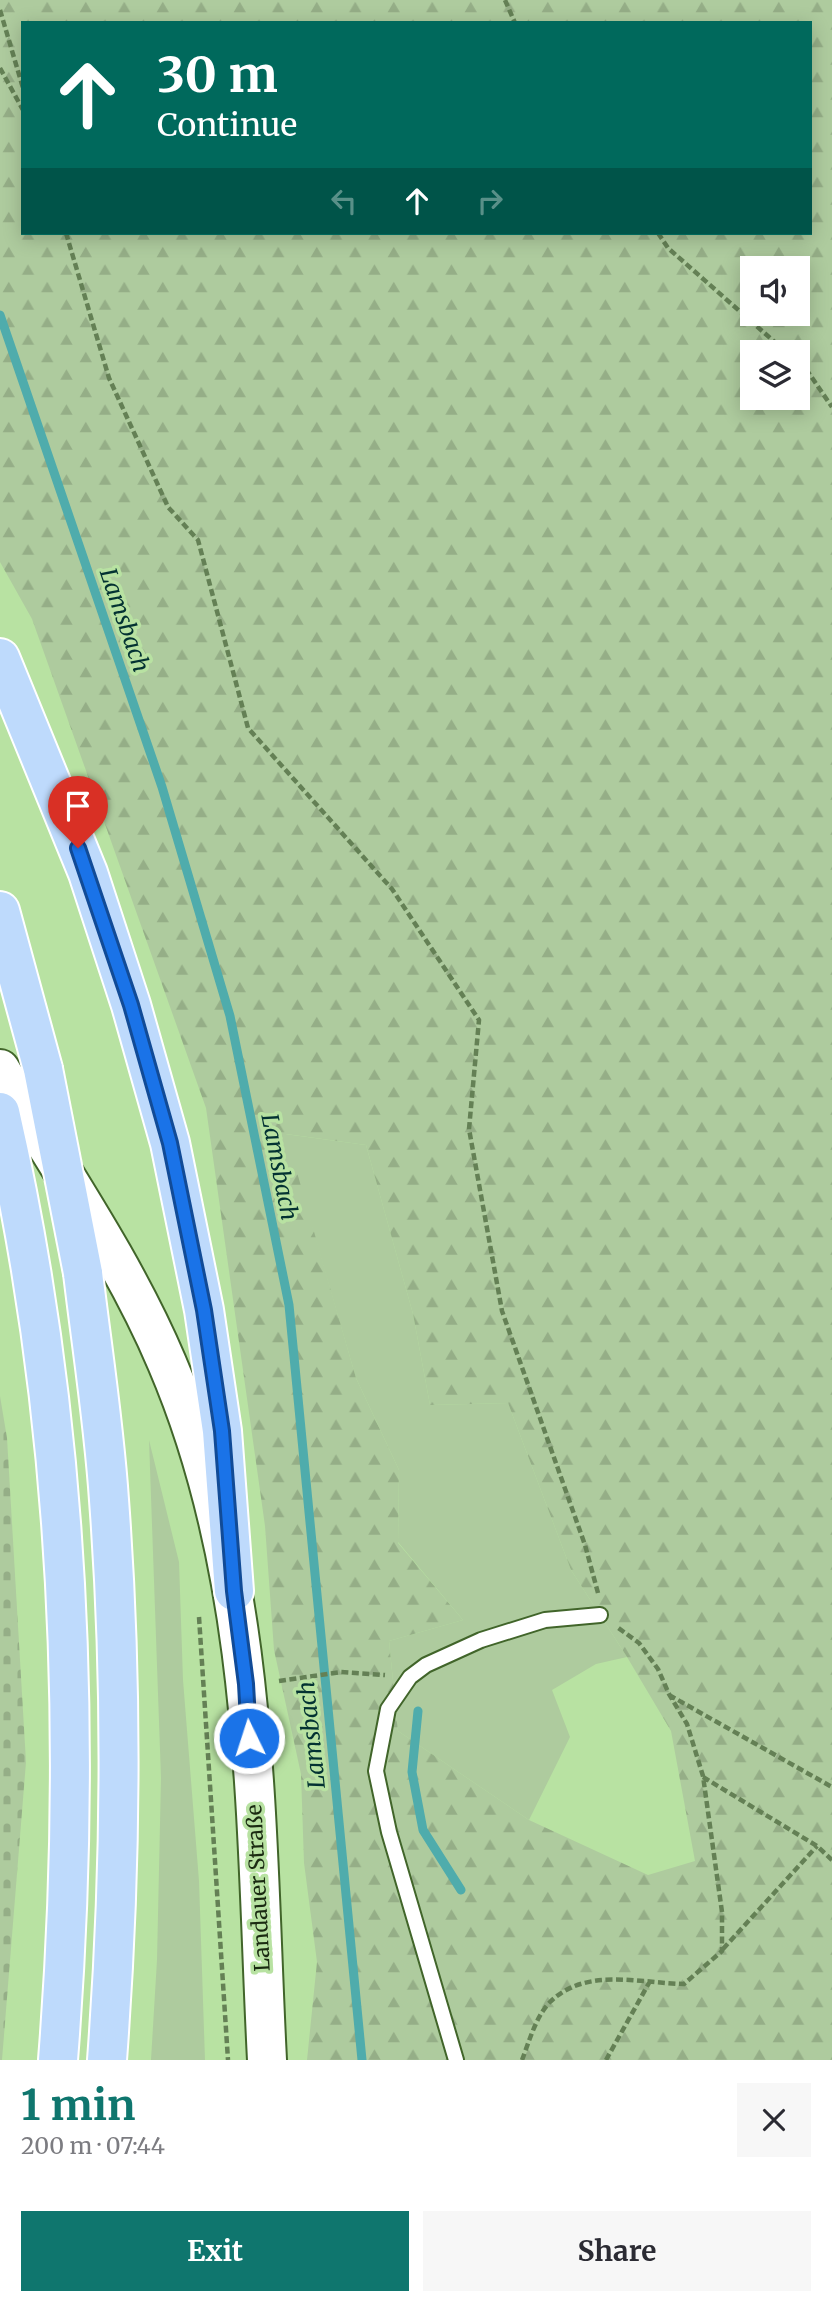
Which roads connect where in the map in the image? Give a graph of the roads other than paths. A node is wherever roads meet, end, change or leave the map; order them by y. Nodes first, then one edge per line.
1 (0, 658) edge
2 (0, 911) edge
3 (0, 1069) edge
4 (4, 1128) edge
5 (234, 1591) junction
6 (600, 1615) dead end
7 (58, 2060) edge
8 (107, 2060) edge
9 (267, 2060) edge
10 (456, 2060) edge

1 - 5 highway
2 - 8 highway, bridge
3 - 5 main road, Landauer Straße
4 - 7 highway
5 - 9 main road, Landauer Straße
6 - 10 lane

